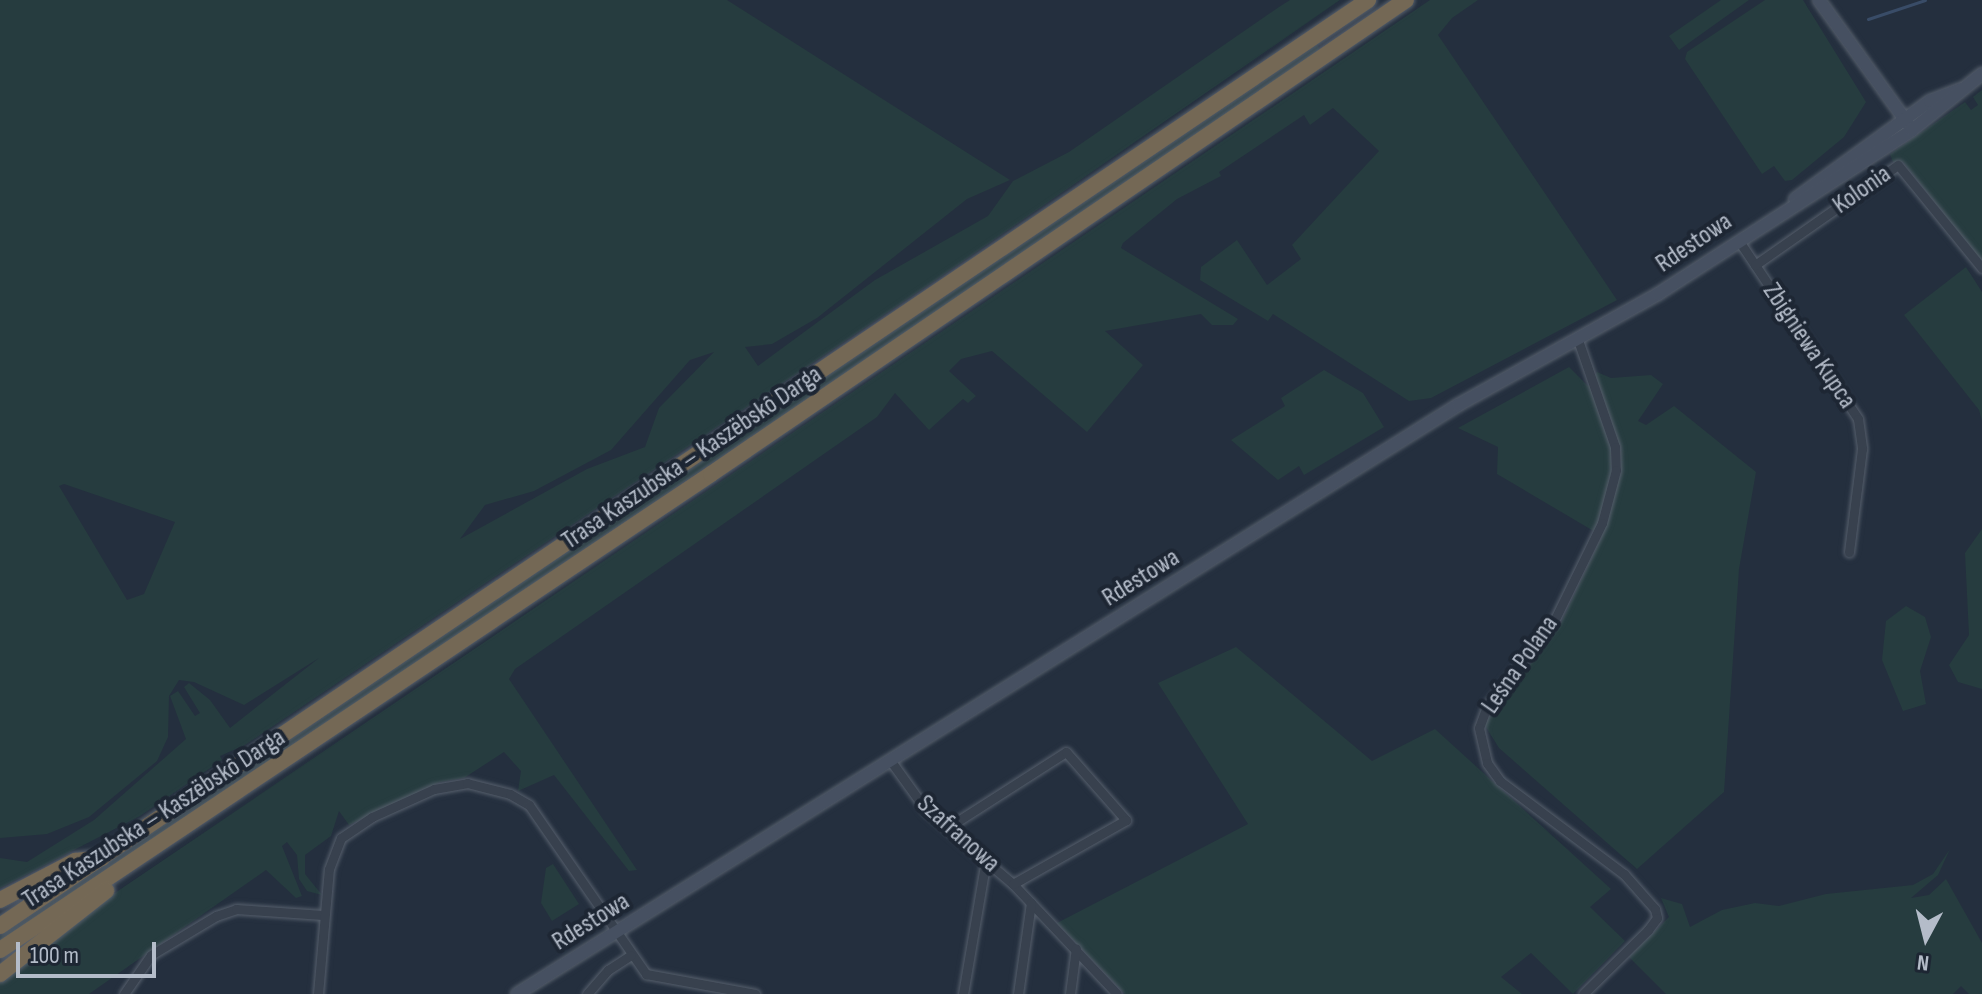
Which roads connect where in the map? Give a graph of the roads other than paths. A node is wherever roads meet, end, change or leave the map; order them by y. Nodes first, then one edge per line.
1 (1368, 0) edge
2 (1406, 0) edge
3 (1819, 0) edge
4 (1982, 74) edge
5 (1961, 89) junction
6 (1904, 118) junction
7 (1912, 130) junction
8 (1791, 205) junction
9 (1739, 241) junction
10 (1755, 265) junction
11 (1982, 268) edge
12 (1578, 340) junction
13 (1849, 552) dead end
14 (890, 760) junction
15 (197, 819) junction
16 (947, 828) junction
17 (104, 858) junction
18 (986, 860) junction
19 (1013, 884) junction
20 (0, 900) edge
21 (1031, 903) junction
22 (323, 915) junction
23 (0, 926) edge
24 (616, 931) junction
25 (1076, 948) junction
26 (0, 950) edge
27 (631, 955) junction
28 (0, 974) edge
29 (124, 994) edge
30 (318, 994) edge
31 (517, 994) edge
32 (587, 994) edge
33 (755, 994) edge
34 (963, 994) edge
35 (1018, 994) edge
36 (1070, 994) edge
37 (1117, 994) edge
38 (1583, 994) edge

1 - 17 highway, Trasa Kaszubska – Kaszëbskô Darga
2 - 15 highway, Trasa Kaszubska – Kaszëbskô Darga
3 - 6 street
4 - 5 street, Rdestowa
5 - 6 street, Rdestowa
5 - 7 street, Rdestowa
6 - 7 street
6 - 8 street, Rdestowa
7 - 8 street, Rdestowa
8 - 9 street, Rdestowa
9 - 10 street, Zbigniewa Kupca
9 - 12 street, Rdestowa
10 - 11 street, Kolonia
10 - 13 street, Zbigniewa Kupca
12 - 14 street, Rdestowa
12 - 38 street, Leśna Polana
14 - 16 street, Szafranowa
14 - 24 street, Rdestowa
15 - 26 highway, Trasa Kaszubska – Kaszëbskô Darga
15 - 28 highway
16 - 18 street, Szafranowa
16 - 19 street
17 - 20 highway
17 - 23 highway, Trasa Kaszubska – Kaszëbskô Darga
18 - 19 street, Szafranowa
18 - 34 street
19 - 21 street, Szafranowa
21 - 25 street, Szafranowa
21 - 35 street
22 - 24 street
22 - 29 street
22 - 30 street
24 - 27 street
24 - 31 street, Rdestowa
25 - 36 street
25 - 37 street, Szafranowa
27 - 32 street
27 - 33 street

